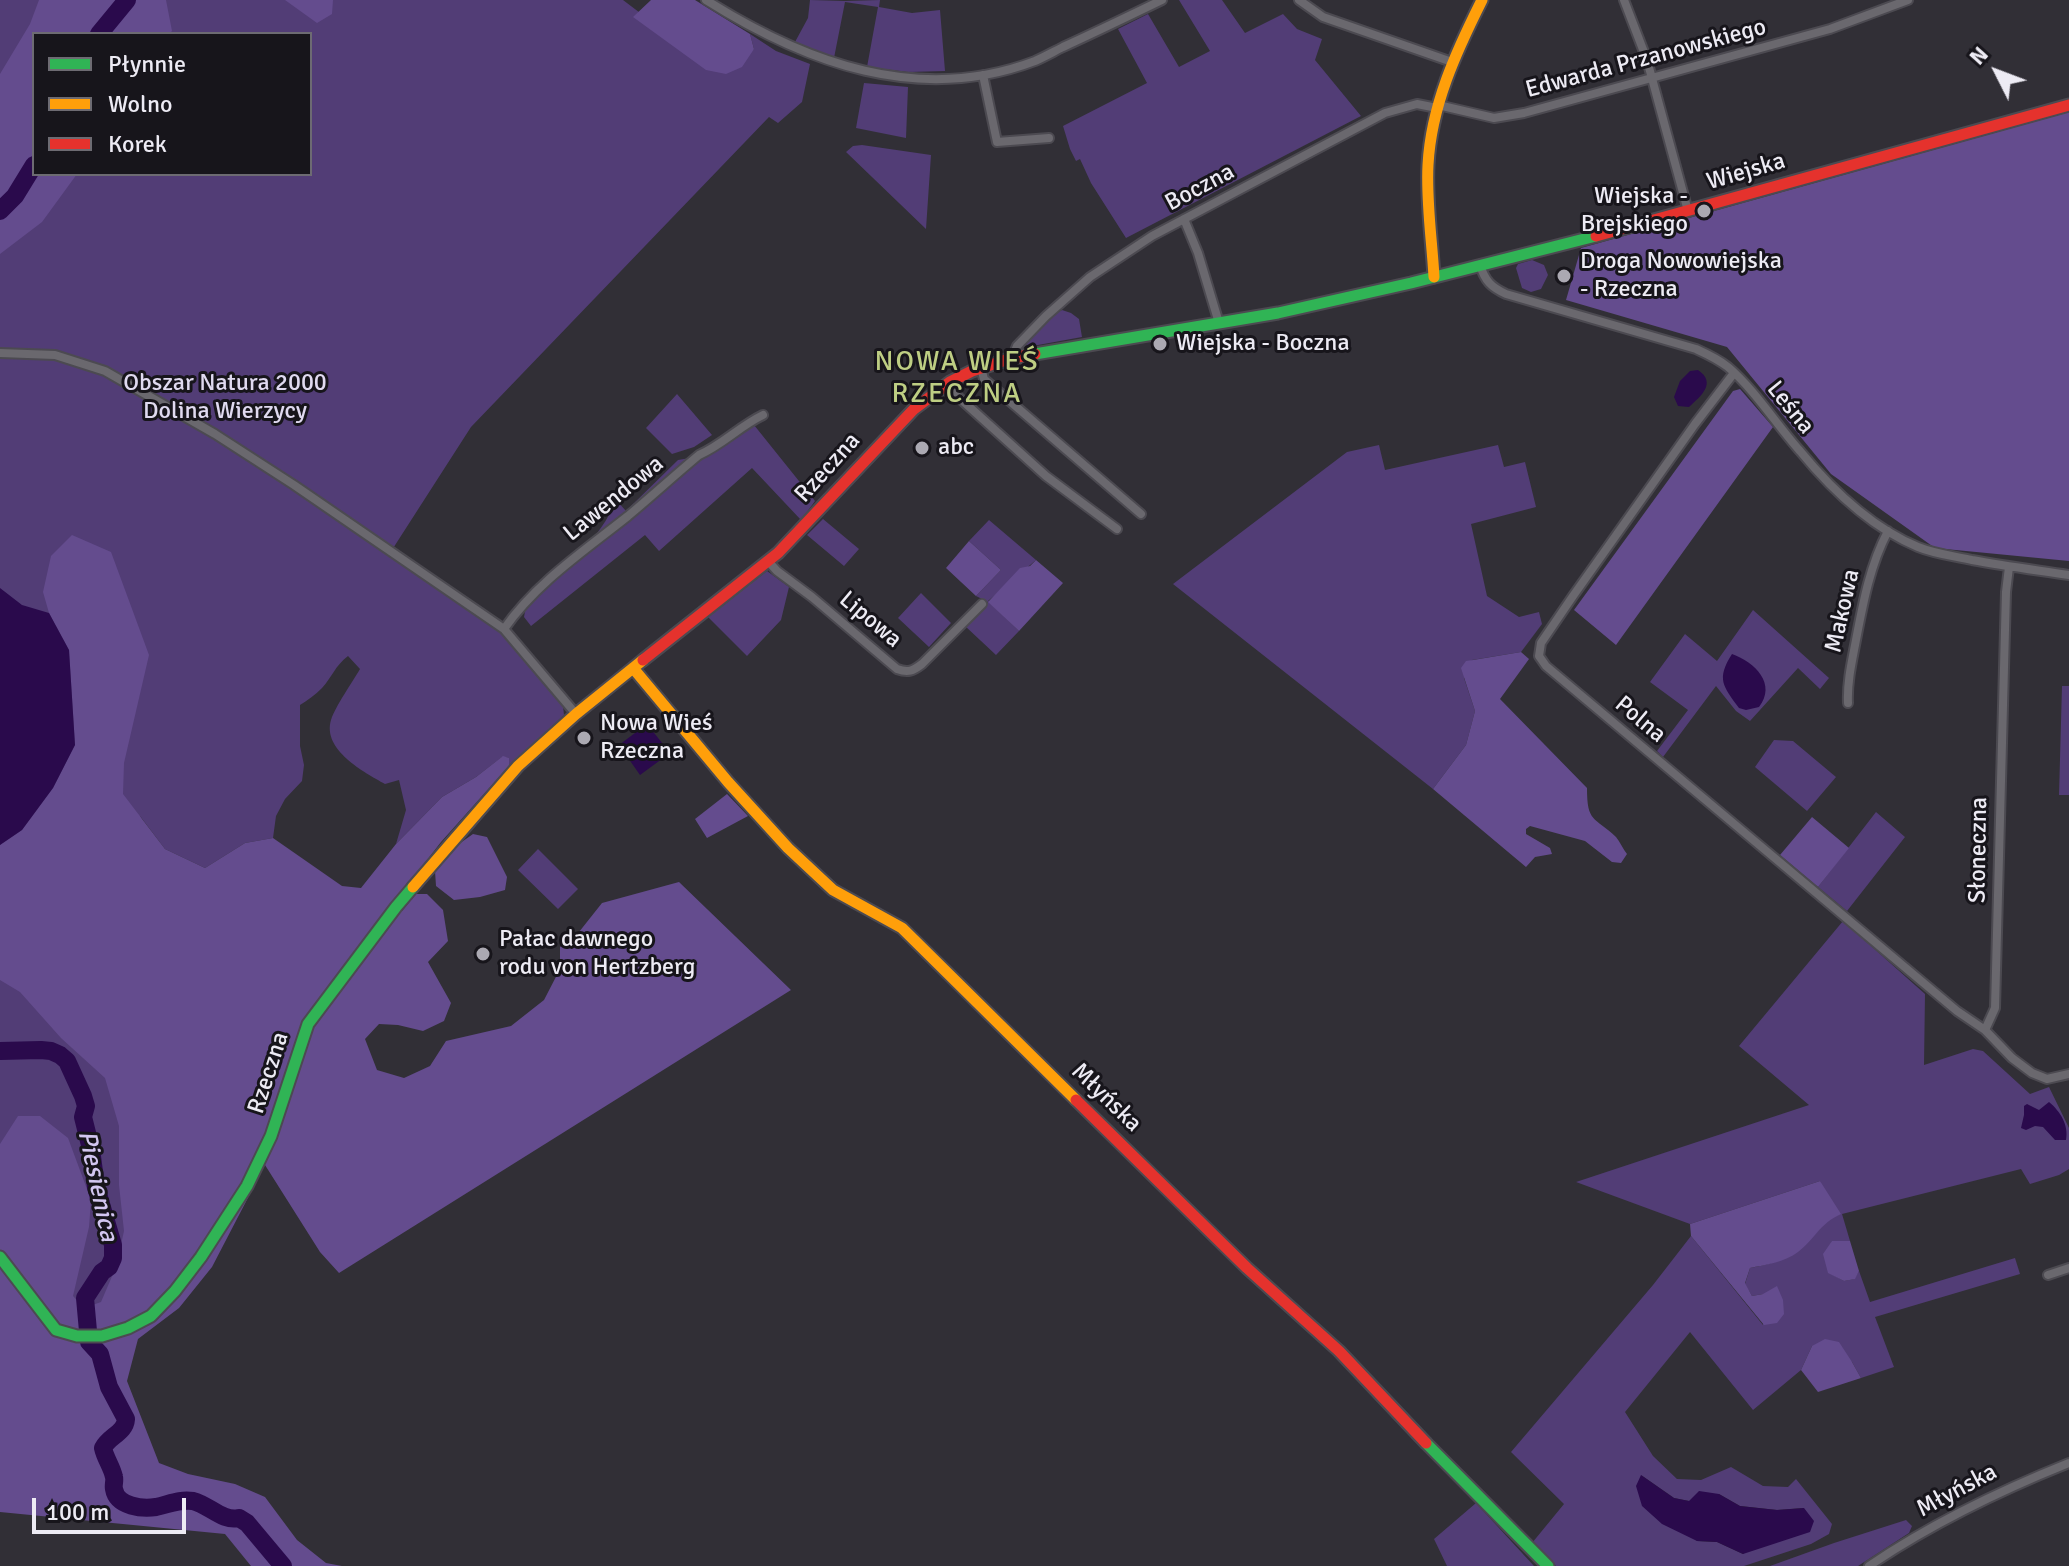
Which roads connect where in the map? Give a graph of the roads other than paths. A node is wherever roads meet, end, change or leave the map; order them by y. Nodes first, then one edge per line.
1 (706, 0) edge
2 (1162, 0) edge
3 (1299, 0) edge
4 (1482, 0) edge
5 (1624, 0) edge
6 (1908, 0) edge
7 (1452, 62) junction
8 (983, 75) junction
9 (1652, 78) junction
10 (2069, 105) edge
11 (1438, 106) junction
12 (1049, 138) dead end
13 (1688, 211) junction
14 (1184, 219) junction
15 (1480, 265) junction
16 (1434, 277) junction
17 (1219, 323) junction
18 (0, 353) edge
19 (1012, 358) junction
20 (981, 368) junction
21 (1734, 373) junction
22 (945, 385) junction
23 (763, 415) dead end
24 (1141, 514) dead end
25 (1117, 529) dead end
26 (1888, 531) junction
27 (768, 561) junction
28 (2009, 567) junction
29 (2069, 575) edge
30 (982, 604) dead end
31 (504, 629) junction
32 (633, 668) junction
33 (1848, 703) dead end
34 (576, 714) junction
35 (1985, 1030) junction
36 (2069, 1074) edge
37 (0, 1257) edge
38 (2069, 1268) edge
39 (2048, 1275) dead end
40 (2069, 1463) edge
41 (1548, 1566) edge
42 (1869, 1566) edge

1 - 8 street
2 - 8 street
3 - 7 street
4 - 7 street
5 - 9 street
6 - 9 street, Edwarda Przanowskiego
7 - 11 street
8 - 12 street
9 - 11 street, Edwarda Przanowskiego
9 - 13 street
10 - 13 street, Wiejska
11 - 14 street, Boczna
11 - 16 street
13 - 15 street, Wiejska
14 - 17 street
14 - 19 street, Boczna
15 - 16 street, Wiejska
15 - 21 street, Leśna
16 - 17 street, Rzeczna
17 - 19 street, Rzeczna
18 - 31 street
19 - 20 street, Rzeczna
20 - 22 street, Rzeczna
20 - 24 street
21 - 26 street, Leśna
21 - 35 street, Polna
22 - 25 street
22 - 27 street, Rzeczna
23 - 31 street, Lawendowa
26 - 28 street, Leśna
26 - 33 street, Makowa
27 - 30 street, Lipowa
27 - 32 street, Rzeczna
28 - 29 street, Leśna
28 - 35 street, Słoneczna
31 - 34 street
32 - 34 street, Rzeczna
32 - 41 street, Młyńska
34 - 37 street, Rzeczna
35 - 36 street
38 - 39 street
40 - 42 street, Młyńska

